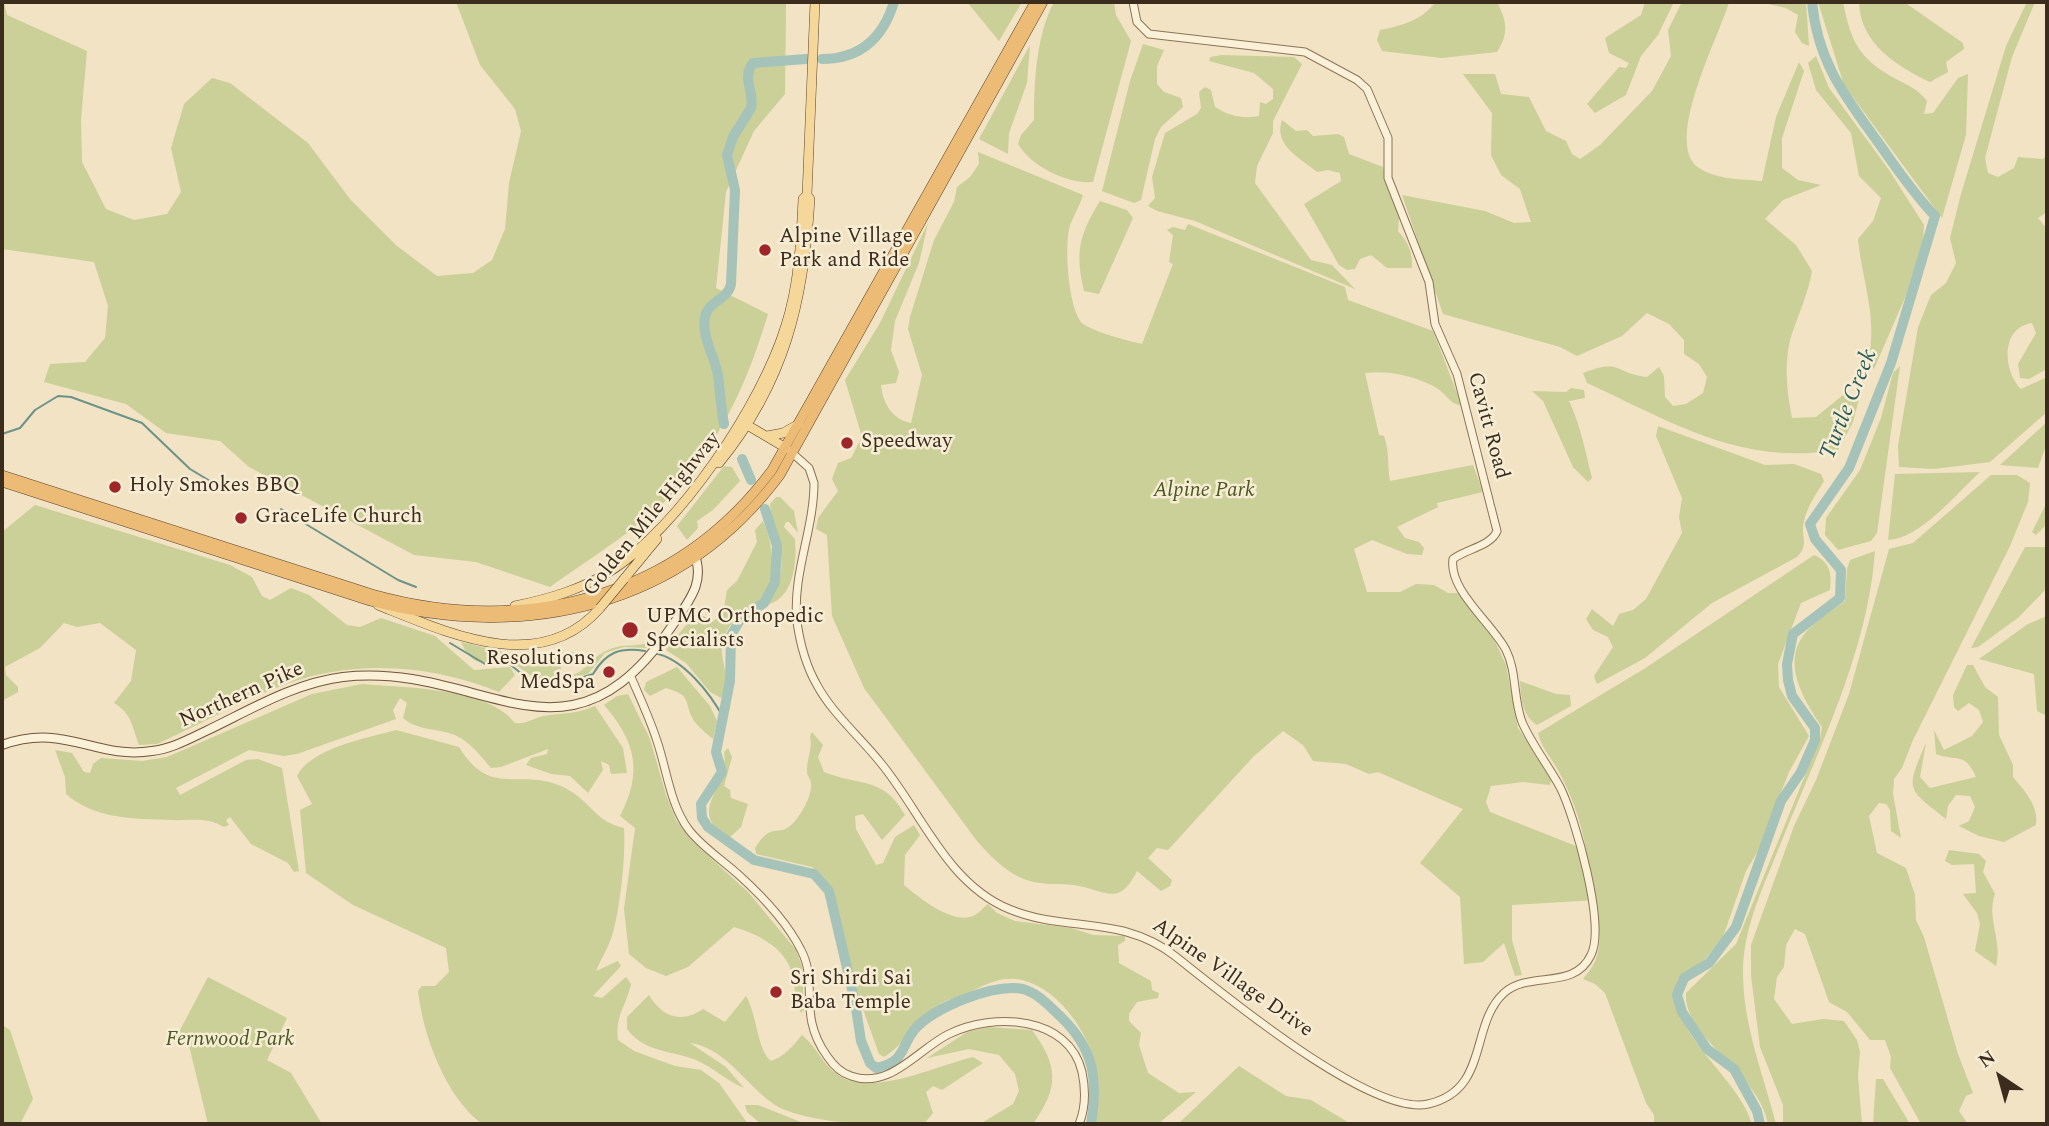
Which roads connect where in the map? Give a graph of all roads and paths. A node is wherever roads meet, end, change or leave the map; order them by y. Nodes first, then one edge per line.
1 (815, 2) edge
2 (1035, 2) edge
3 (1043, 2) edge
4 (1133, 2) edge
5 (744, 423) junction
6 (800, 424) junction
7 (765, 436) junction
8 (790, 451) junction
9 (2, 475) edge
10 (2, 482) edge
11 (694, 554) junction
12 (354, 595) junction
13 (492, 611) junction
14 (631, 677) junction
15 (2, 745) edge
16 (1562, 979) joint
17 (1079, 1124) edge

1 - 5 main road, Golden Mile Highway
2 - 6 highway
3 - 8 highway
4 - 16 street, Cavitt Road
5 - 7 main road
5 - 12 main road, Golden Mile Highway, bridge
5 - 13 main road, Golden Mile Highway
6 - 7 main road
6 - 8 highway
7 - 8 main road
8 - 11 highway
8 - 16 street, Alpine Village Drive
9 - 13 highway
10 - 12 highway
11 - 12 highway
11 - 13 highway
11 - 14 main road, Northern Pike
14 - 15 main road, Northern Pike
14 - 17 street

